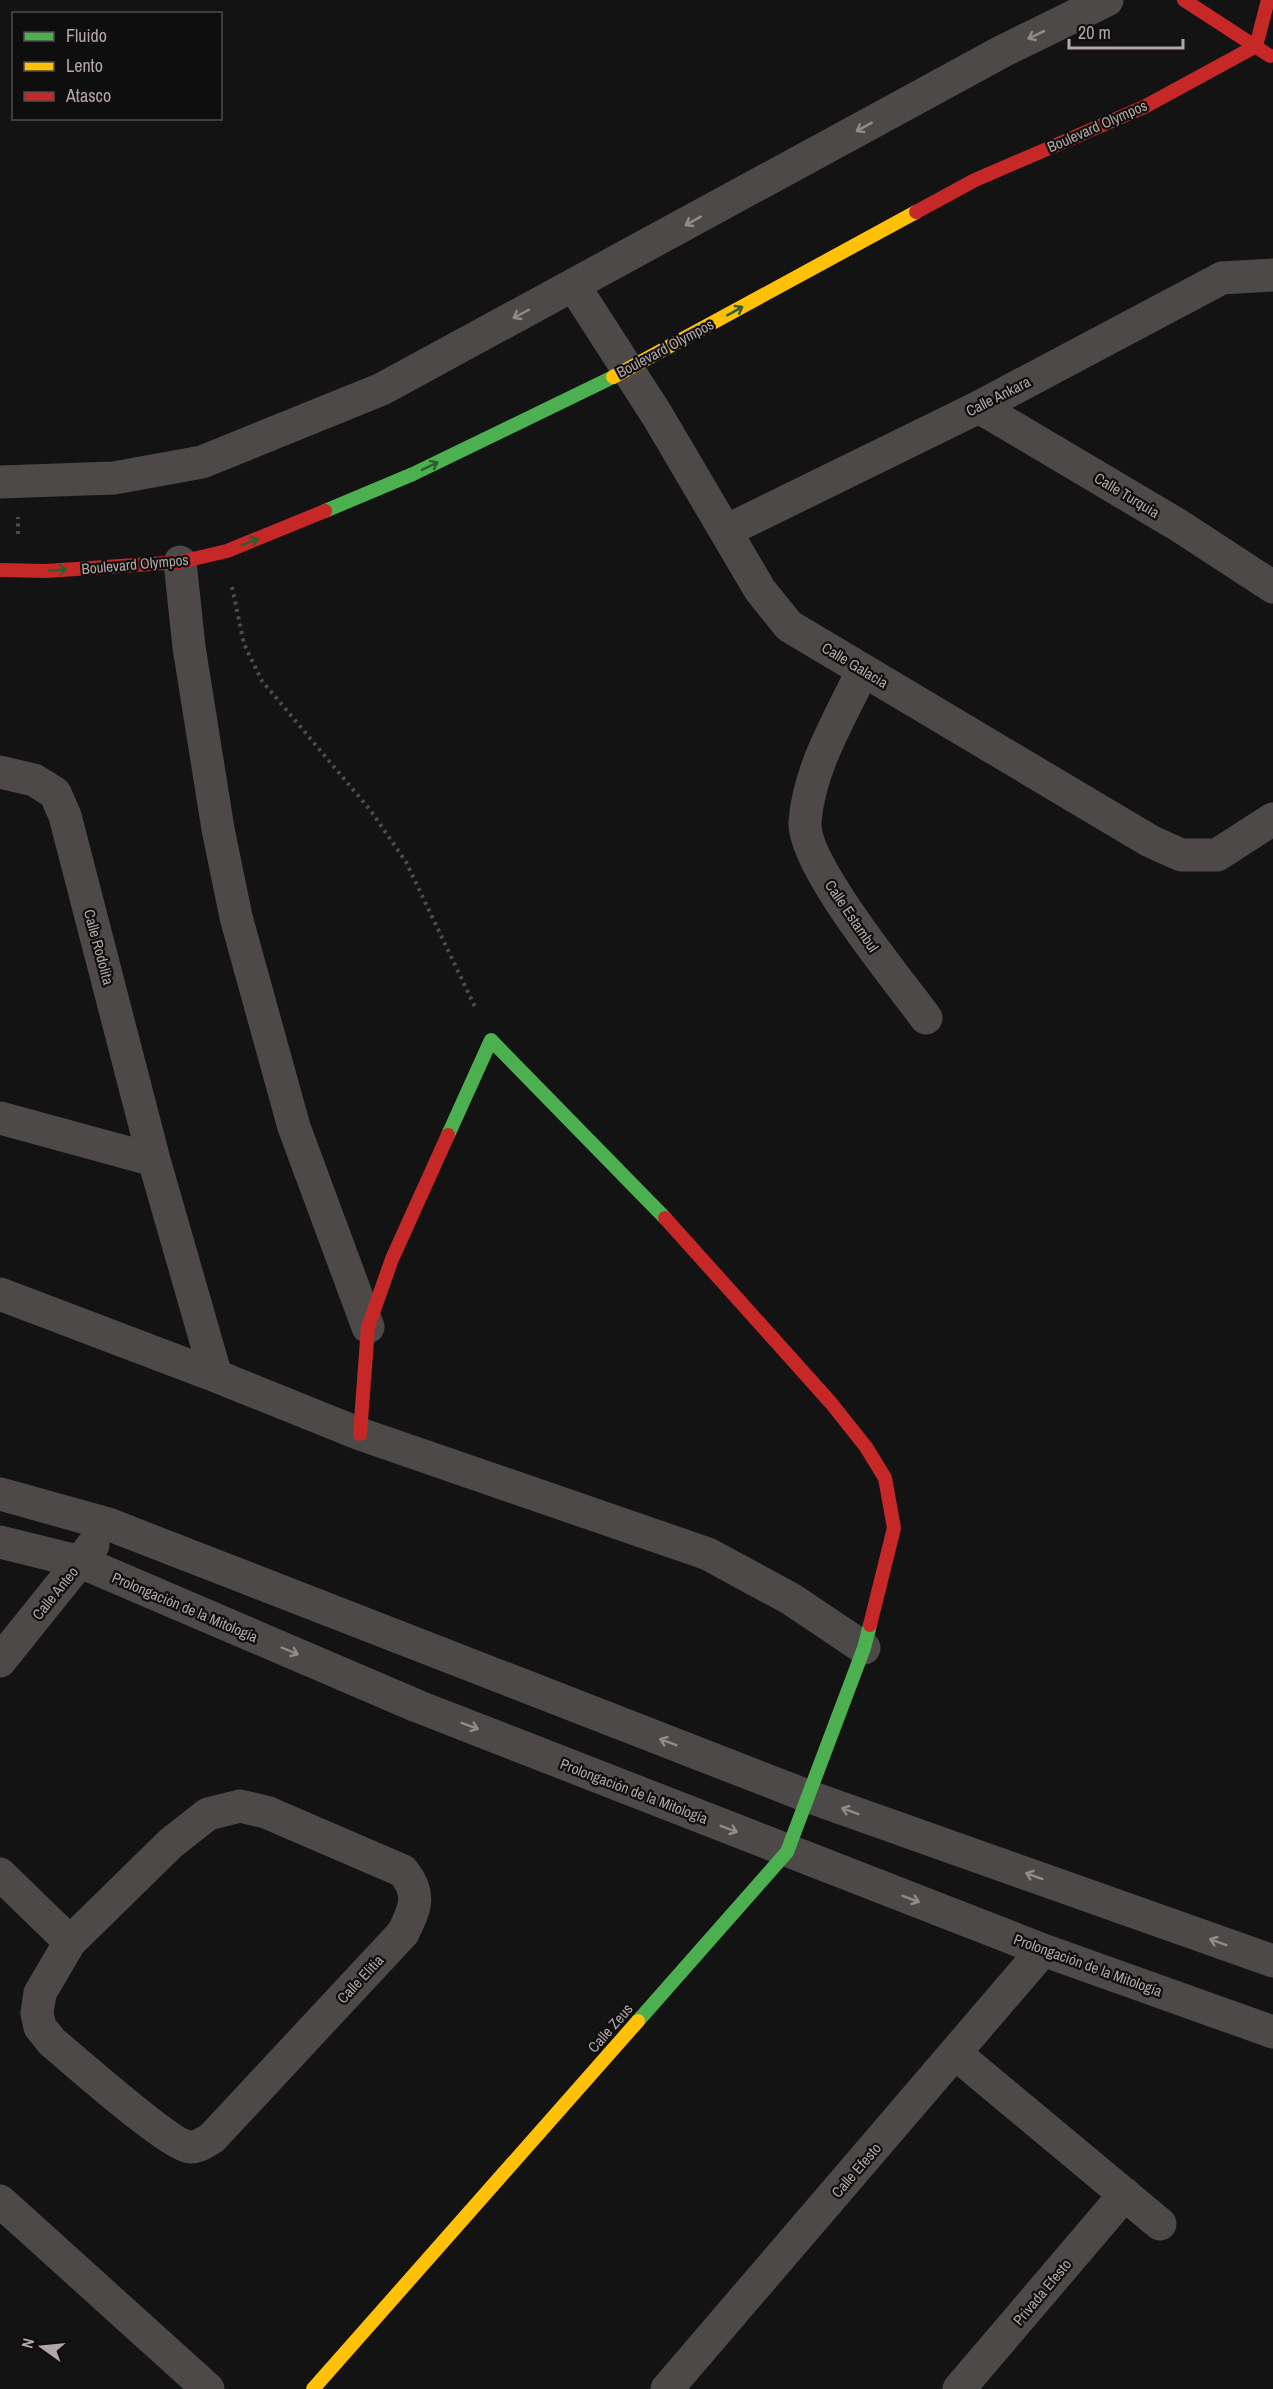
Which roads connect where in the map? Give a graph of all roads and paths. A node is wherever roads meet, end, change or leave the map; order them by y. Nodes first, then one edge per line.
1 (1107, 0) edge
2 (1184, 0) edge
3 (1268, 0) edge
4 (1256, 46) junction
5 (1273, 57) edge
6 (1273, 275) edge
7 (574, 286) junction
8 (627, 370) junction
9 (979, 406) junction
10 (10, 482) edge
11 (726, 531) junction
12 (227, 551) junction
13 (180, 562) junction
14 (0, 570) edge
15 (17, 571) junction
16 (1273, 586) edge
17 (863, 670) junction
18 (0, 772) edge
19 (1273, 819) edge
20 (926, 1018) dead end
21 (491, 1040) junction
22 (0, 1118) edge
23 (154, 1160) junction
24 (0, 1294) edge
25 (368, 1327) junction
26 (216, 1376) junction
27 (360, 1434) junction
28 (0, 1494) edge
29 (108, 1524) junction
30 (0, 1542) edge
31 (81, 1562) junction
32 (864, 1648) junction
33 (0, 1661) edge
34 (810, 1797) junction
35 (787, 1852) junction
36 (0, 1874) edge
37 (70, 1942) junction
38 (1043, 1950) junction
39 (1273, 1961) edge
40 (1273, 2032) edge
41 (956, 2054) junction
42 (1125, 2194) junction
43 (0, 2201) edge
44 (1160, 2224) dead end
45 (678, 2385) edge
46 (208, 2389) edge
47 (313, 2389) edge
48 (959, 2389) edge

1 -> 7 street
2 - 4 street
3 - 4 street
4 - 5 street
8 -> 4 street, Boulevard Olympos
6 - 9 street, Calle Ankara
7 - 8 street, Calle Galacia
7 -> 10 street
8 - 11 street, Calle Galacia
12 -> 8 street, Boulevard Olympos
9 - 11 street, Calle Ankara
9 - 16 street, Calle Turquia
10 - 15 path
11 - 17 street, Calle Galacia
12 - 13 street, Boulevard Olympos
12 - 21 path
15 -> 13 street, Boulevard Olympos
13 - 25 street
14 - 15 street, Boulevard Olympos
17 - 19 street, Calle Galacia
17 - 20 street, Calle Estambul
18 - 23 street, Calle Rodolita
21 - 25 street
21 - 32 street, Calle Zeus
22 - 23 street
23 - 26 street, Calle Rodolita
24 - 26 street
25 - 27 street
26 - 27 street
27 - 32 street
28 - 29 street
29 - 31 street, Calle Anteo
34 -> 29 street
30 - 31 street, Prolongación de la Mitología
31 - 33 street, Calle Anteo
31 -> 35 street, Prolongación de la Mitología
32 - 34 street, Calle Zeus
34 - 35 street, Calle Zeus
39 -> 34 street
35 -> 38 street, Prolongación de la Mitología
35 - 47 street, Calle Zeus
36 - 37 street
37 - 37 street, Calle Elitia
38 - 40 street, Prolongación de la Mitología
38 - 41 street, Calle Efesto
41 - 42 street
41 - 45 street, Calle Efesto
42 - 44 street
42 - 48 street, Privada Efesto
43 - 46 street

